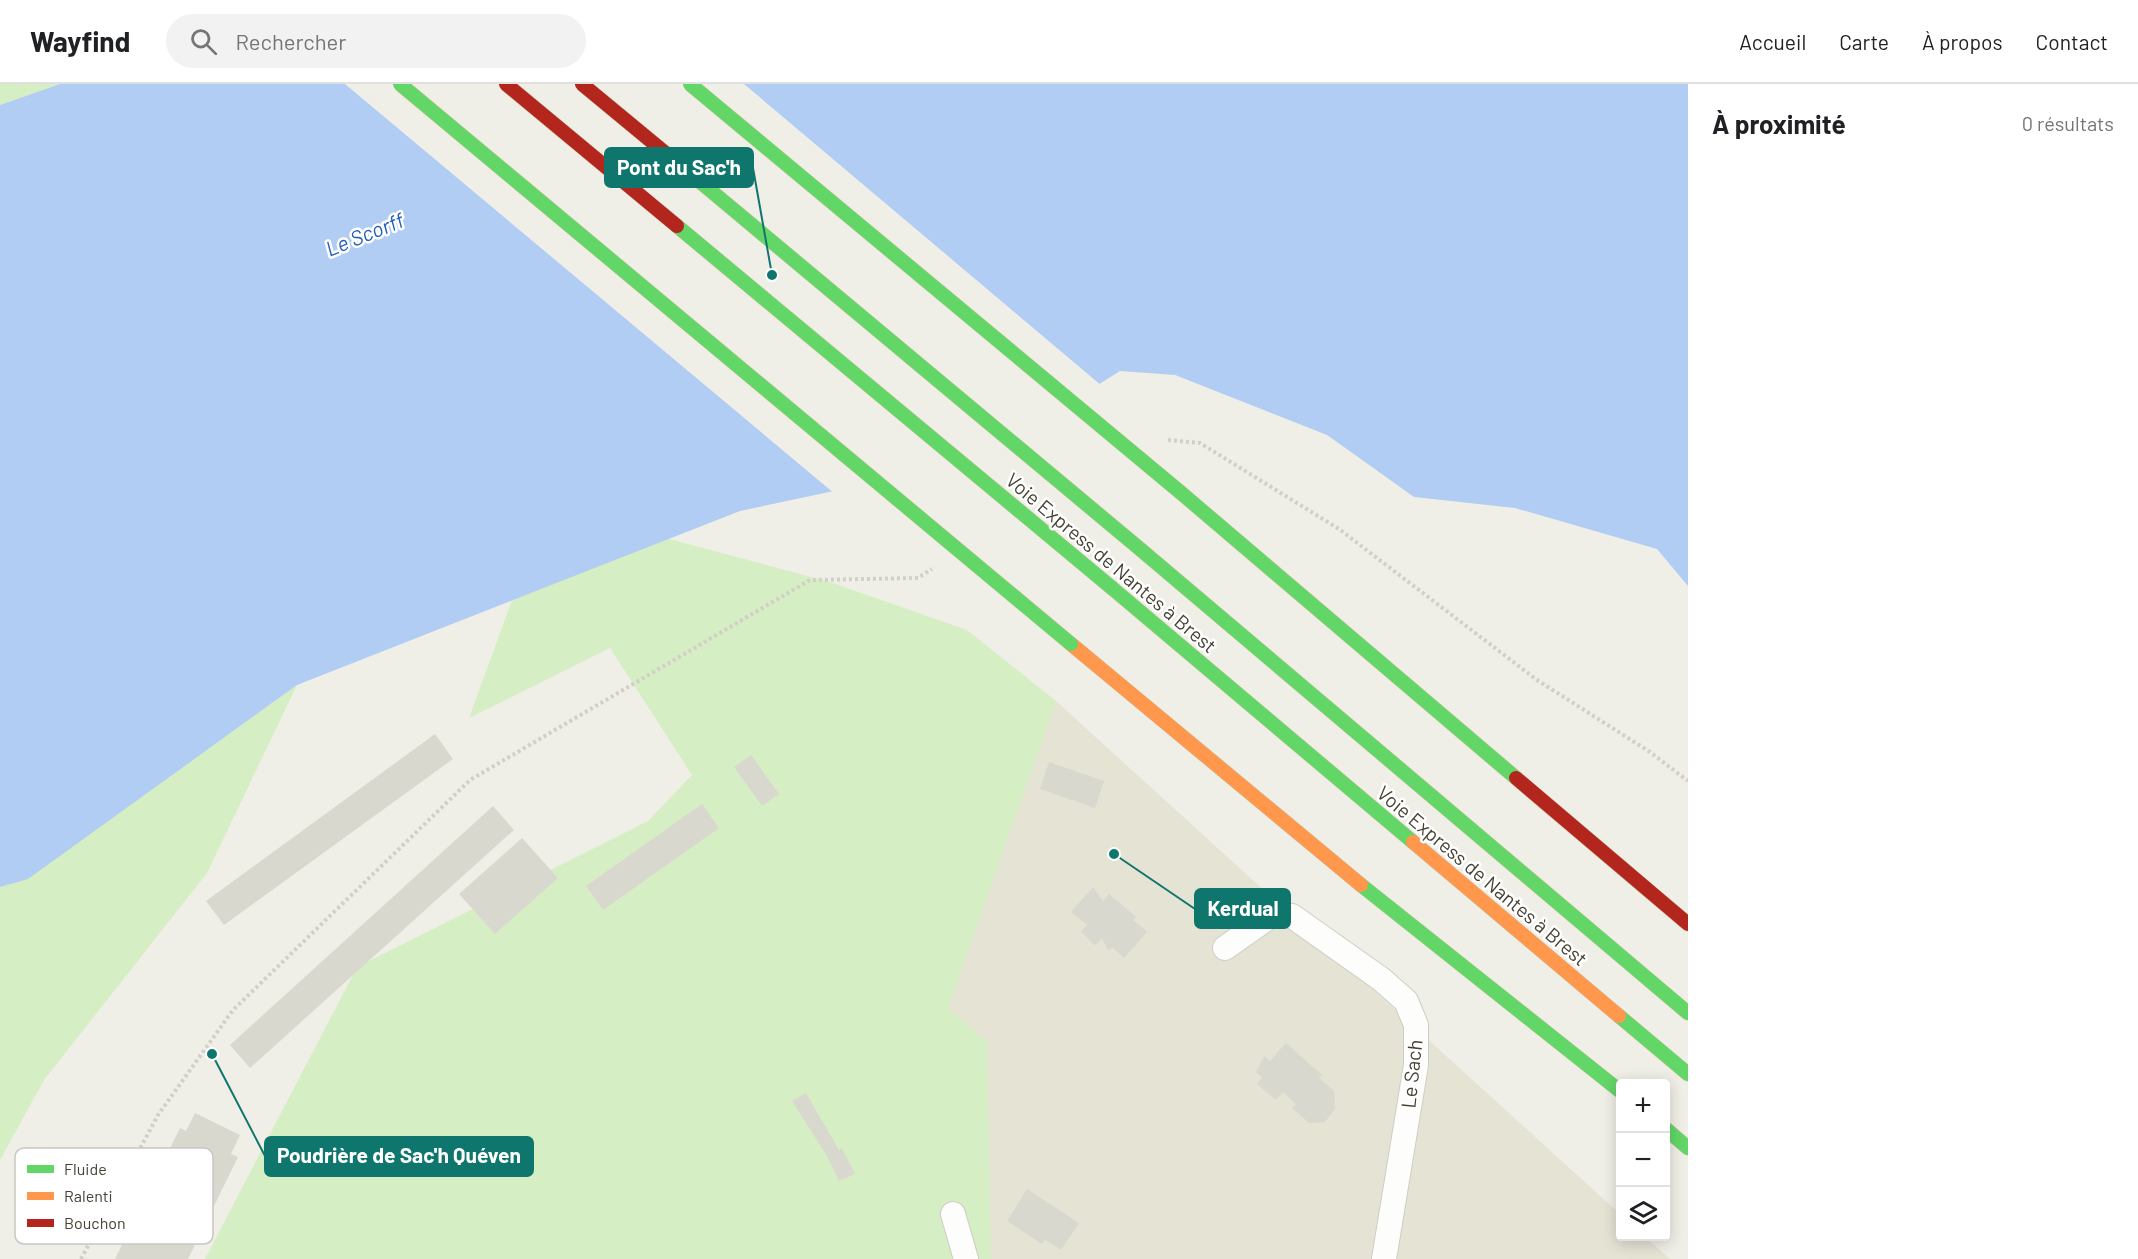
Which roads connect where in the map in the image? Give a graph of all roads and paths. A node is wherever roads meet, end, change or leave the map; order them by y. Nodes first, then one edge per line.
1 (400, 84) edge
2 (506, 84) edge
3 (582, 84) edge
4 (690, 84) edge
5 (810, 580) dead end
6 (1688, 924) edge
7 (1225, 948) dead end
8 (1688, 1013) edge
9 (1688, 1074) edge
10 (1616, 1088) edge
11 (1670, 1133) edge
12 (140, 1148) edge
13 (1688, 1148) edge
14 (953, 1214) dead end
15 (89, 1244) edge
16 (81, 1259) edge
17 (966, 1259) edge
18 (1384, 1259) edge

1 - 10 highway, bridge
2 - 9 highway, Voie Express de Nantes à Brest, bridge
3 - 8 highway, Voie Express de Nantes à Brest, bridge
4 - 6 highway, bridge
5 - 12 path
7 - 18 street, Le Sach
11 - 13 highway
14 - 17 street
15 - 16 path

